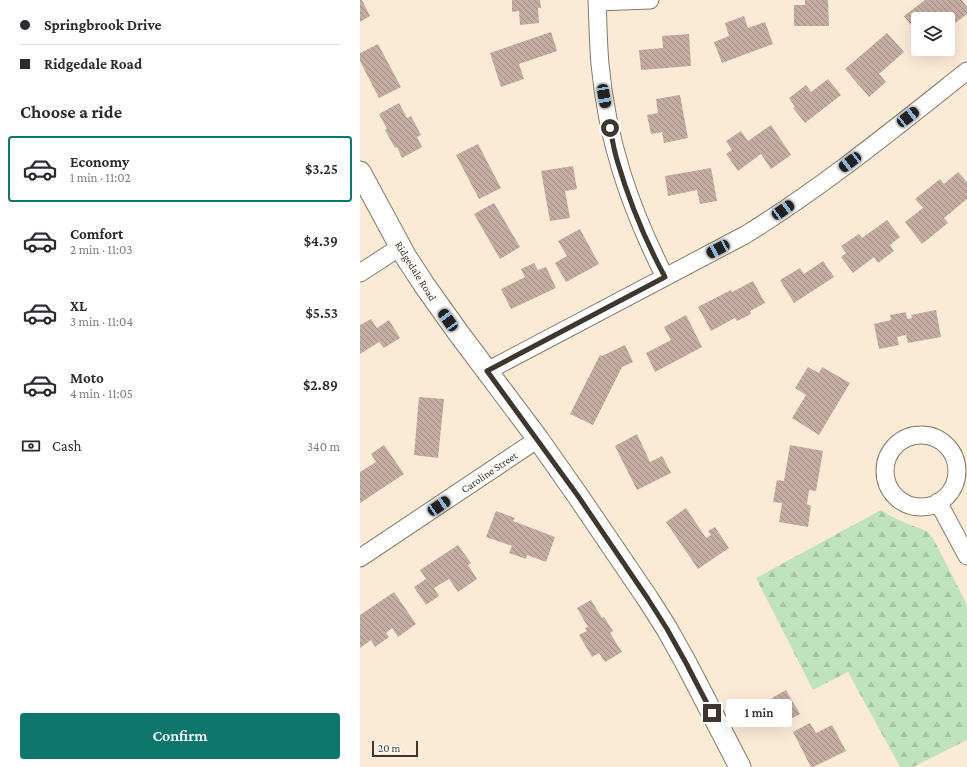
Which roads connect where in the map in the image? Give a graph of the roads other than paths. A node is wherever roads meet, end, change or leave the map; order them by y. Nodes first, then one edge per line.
1 (650, 0) edge
2 (597, 1) edge
3 (967, 71) edge
4 (360, 172) edge
5 (400, 247) junction
6 (360, 273) edge
7 (665, 277) junction
8 (487, 371) junction
9 (538, 439) junction
10 (938, 502) junction
11 (967, 556) edge
12 (360, 558) edge
13 (740, 767) edge

1 - 2 street
2 - 7 street
3 - 7 street
4 - 5 street, Ridgedale Road
5 - 6 street
5 - 8 street, Ridgedale Road
7 - 8 street
8 - 9 street, Ridgedale Road
9 - 12 street, Caroline Street
9 - 13 street, Ridgedale Road
10 - 10 street
10 - 11 street

